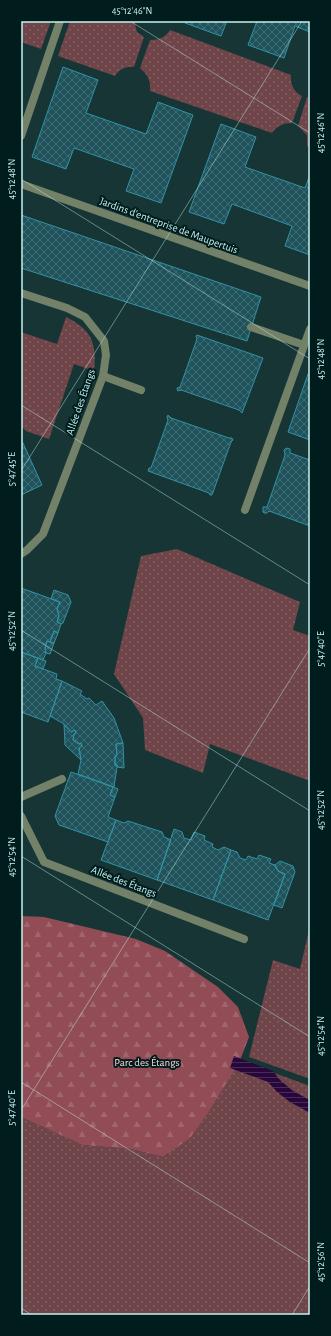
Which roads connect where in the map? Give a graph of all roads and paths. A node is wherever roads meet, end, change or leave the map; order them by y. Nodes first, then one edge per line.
1 (60, 21) edge
2 (21, 136) edge
3 (21, 184) edge
4 (310, 286) edge
5 (21, 293) edge
6 (251, 327) dead end
7 (310, 329) edge
8 (304, 345) junction
9 (103, 376) junction
10 (141, 390) dead end
11 (245, 510) dead end
12 (21, 554) edge
13 (62, 779) dead end
14 (21, 797) edge
15 (21, 816) edge
16 (244, 939) dead end

1 - 2 street
3 - 4 street, Jardins d'entreprise de Maupertuis
5 - 9 street, Allée des Étangs
6 - 8 street
7 - 8 street
8 - 11 street
9 - 10 street
9 - 12 street, Allée des Étangs
13 - 14 street
15 - 16 street, Allée des Étangs

